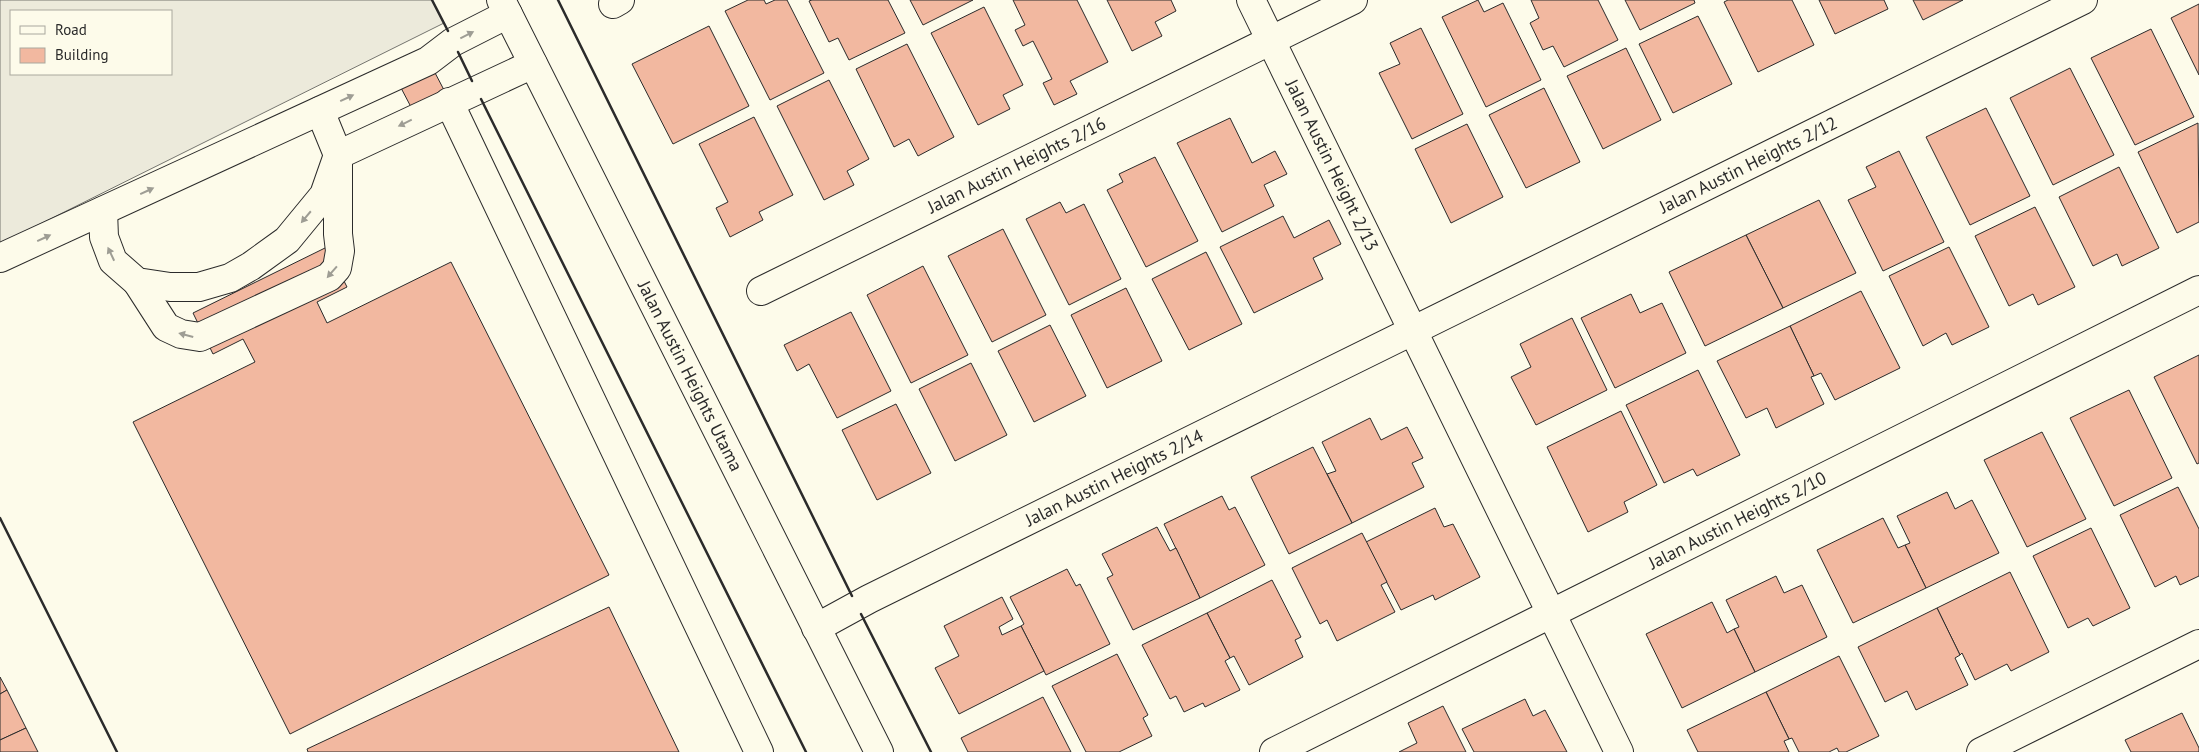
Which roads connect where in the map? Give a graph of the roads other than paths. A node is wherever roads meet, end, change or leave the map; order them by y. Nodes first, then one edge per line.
1 (1251, 0) edge
2 (1353, 0) edge
3 (2083, 0) edge
4 (505, 7) edge
5 (1271, 40) junction
6 (533, 64) junction
7 (449, 102) junction
8 (320, 111) junction
9 (338, 156) junction
10 (103, 211) junction
11 (0, 258) edge
12 (137, 282) junction
13 (2199, 290) edge
14 (762, 291) dead end
15 (1413, 329) junction
16 (1552, 614) junction
17 (816, 628) junction
18 (2199, 644) edge
19 (759, 752) edge
20 (879, 752) edge
21 (1274, 752) edge
22 (1619, 752) edge
23 (1981, 752) edge

1 - 5 street, Jalan Austin Height 2/13
2 - 5 street, Jalan Austin Heights 2/16
3 - 15 street, Jalan Austin Heights 2/12
4 - 6 street, Jalan Austin Heights Utama
8 -> 4 street
5 - 14 street, Jalan Austin Heights 2/16
5 - 15 street, Jalan Austin Height 2/13
6 - 7 street
6 - 17 street, Jalan Austin Heights Utama
7 -> 9 street
7 - 19 street
8 - 9 street
10 -> 8 street
9 -> 12 street
9 -> 12 street
11 -> 10 street
12 -> 10 street
13 - 16 street, Jalan Austin Heights 2/10
15 - 16 street, Jalan Austin Height 2/13
15 - 17 street, Jalan Austin Heights 2/14
16 - 21 street, Jalan Austin Heights 2/10
16 - 22 street, Jalan Austin Height 2/13
17 - 20 street, Jalan Austin Heights Utama
18 - 23 street

